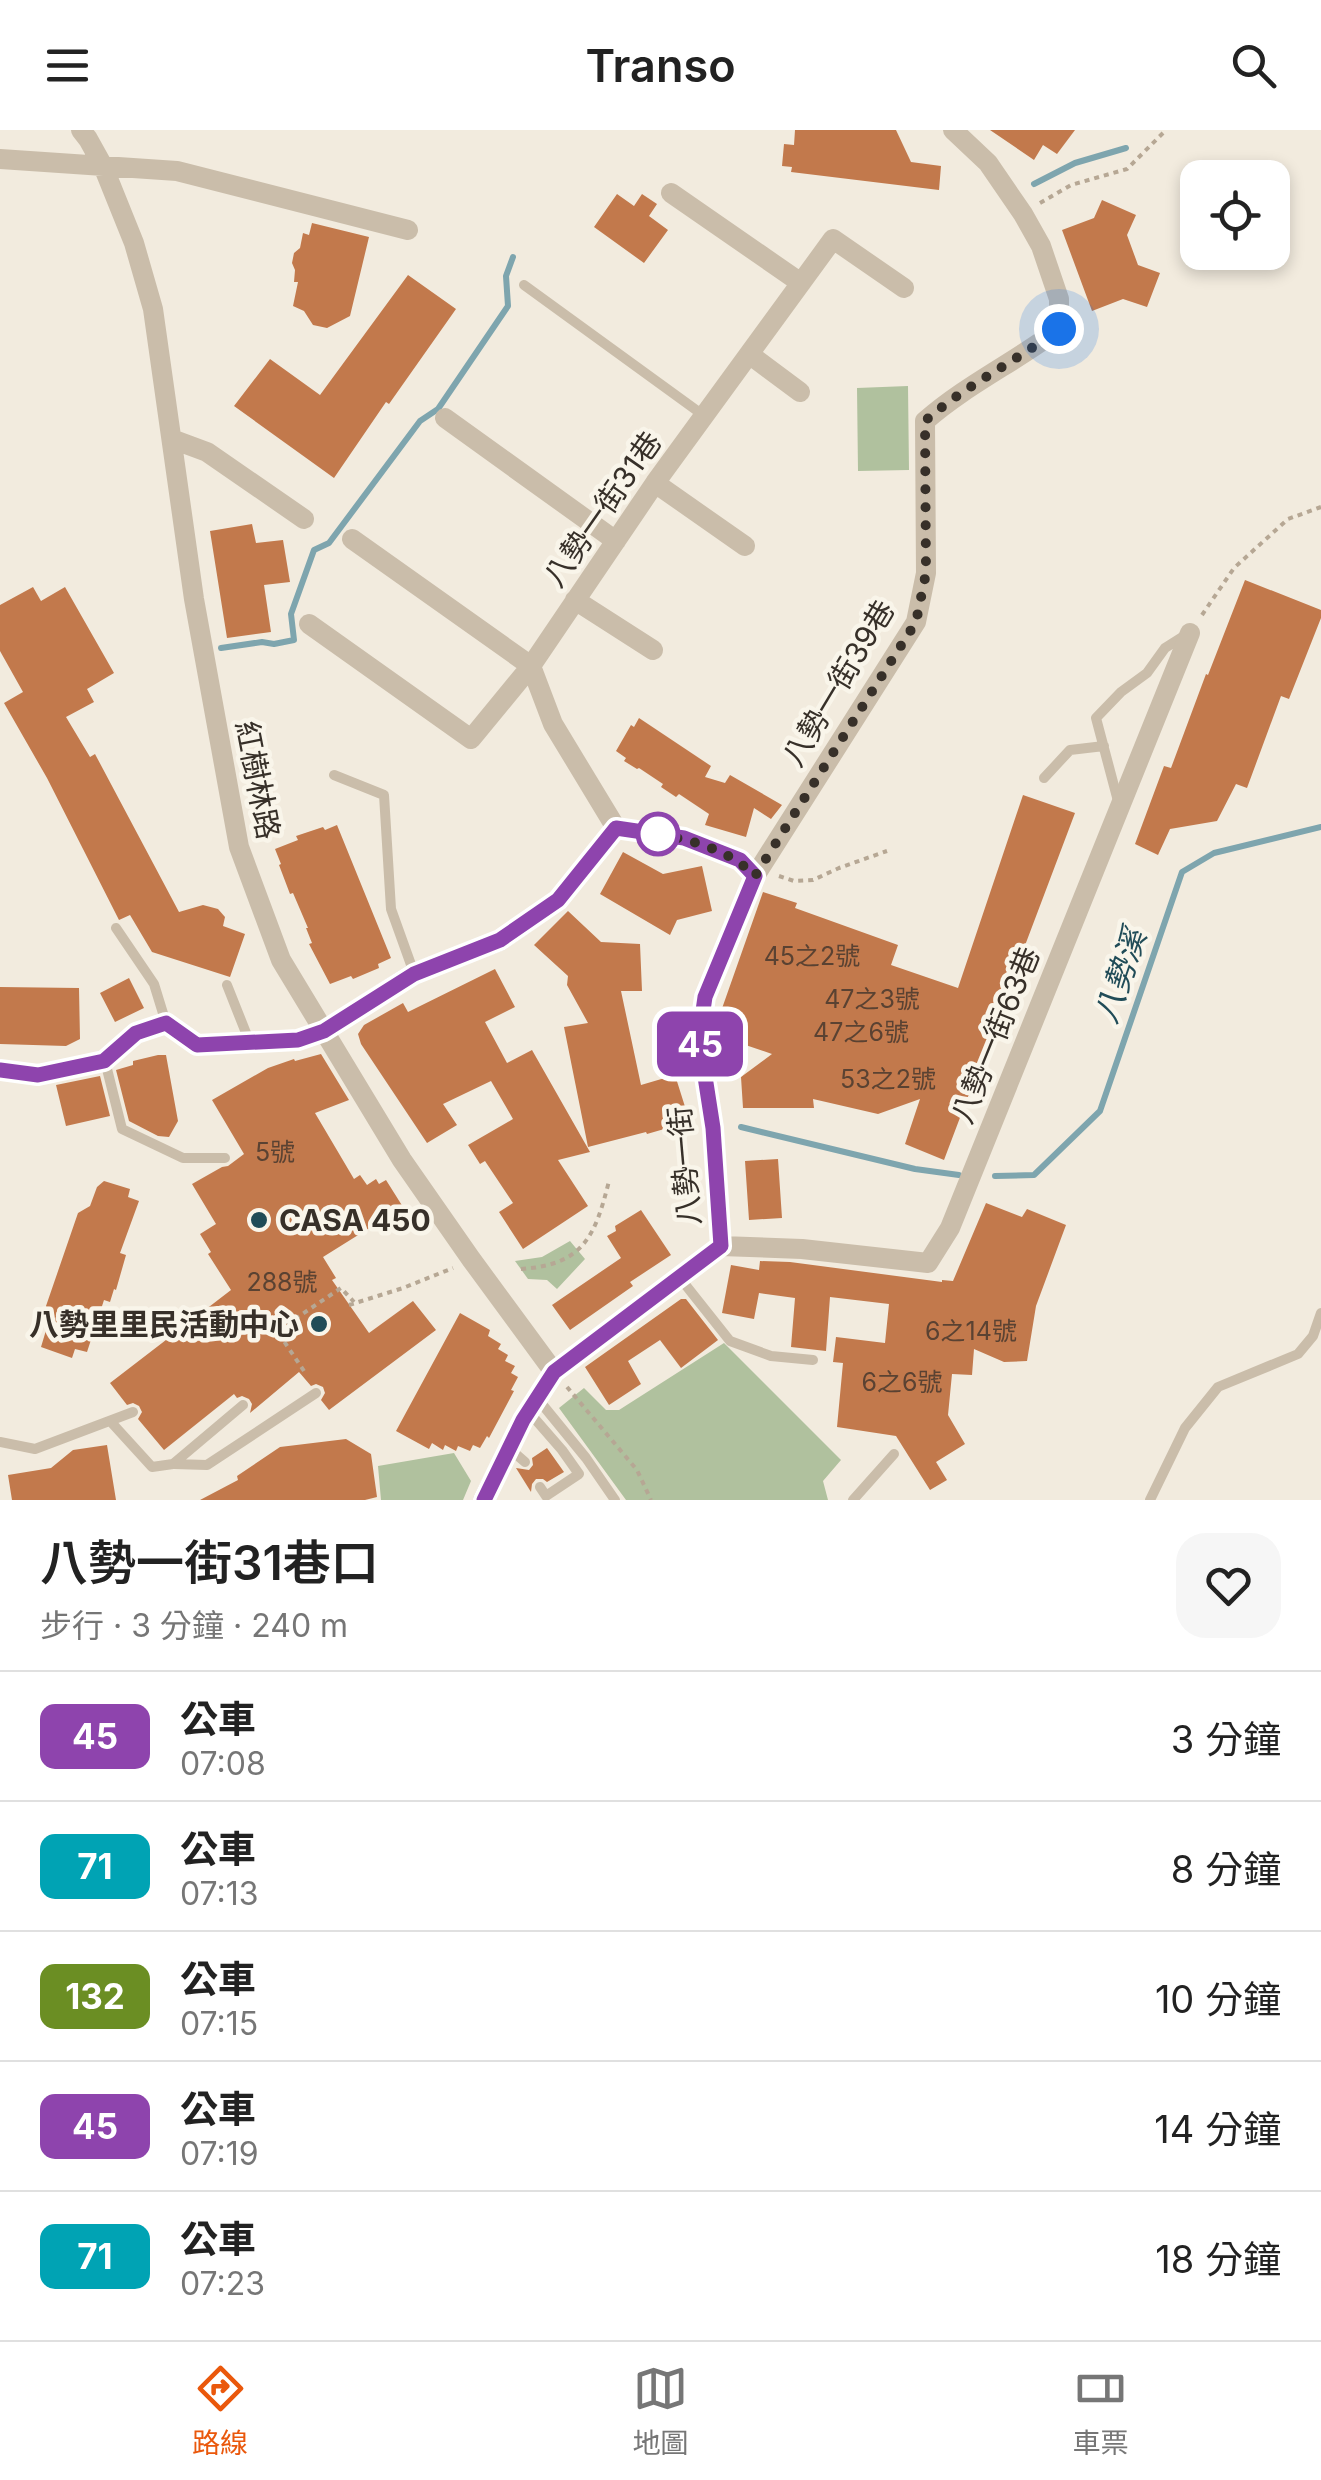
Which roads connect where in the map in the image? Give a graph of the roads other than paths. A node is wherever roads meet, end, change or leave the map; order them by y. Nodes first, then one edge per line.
1 (81, 130) edge
2 (954, 130) edge
3 (0, 158) edge
4 (103, 166) junction
5 (671, 193) dead end
6 (408, 230) dead end
7 (801, 283) junction
8 (524, 285) dead end
9 (904, 288) dead end
10 (749, 354) junction
11 (800, 392) dead end
12 (704, 416) junction
13 (444, 418) dead end
14 (172, 438) junction
15 (656, 483) junction
16 (304, 520) dead end
17 (352, 539) dead end
18 (616, 541) junction
19 (745, 546) dead end
20 (576, 600) junction
21 (309, 624) dead end
22 (1190, 633) joint
23 (653, 650) dead end
24 (531, 666) junction
25 (1104, 746) junction
26 (334, 775) dead end
27 (1044, 778) dead end
28 (1120, 806) junction
29 (616, 828) junction
30 (755, 876) junction
31 (116, 928) dead end
32 (414, 974) junction
33 (227, 985) dead end
34 (166, 1023) junction
35 (324, 1031) junction
36 (250, 1044) junction
37 (104, 1061) junction
38 (0, 1070) edge
39 (225, 1158) dead end
40 (721, 1246) junction
41 (680, 1278) junction
42 (1321, 1312) edge
43 (812, 1360) dead end
44 (554, 1372) junction
45 (316, 1393) dead end
46 (532, 1404) junction
47 (243, 1405) dead end
48 (133, 1412) dead end
49 (111, 1422) junction
50 (0, 1442) edge
51 (894, 1454) dead end
52 (173, 1464) junction
53 (540, 1487) dead end
54 (484, 1500) edge
55 (615, 1500) edge
56 (853, 1500) edge
57 (1150, 1500) edge

1 - 4 street, 紅樹林路
2 - 30 street, 八勢一街39巷
3 - 4 street
4 - 6 street
4 - 14 street, 紅樹林路
5 - 7 street
7 - 9 street, 八勢一街31巷
7 - 10 street, 八勢一街31巷
8 - 12 lane
10 - 11 street
10 - 12 street, 八勢一街31巷
12 - 15 street, 八勢一街31巷
13 - 18 street
14 - 16 street
14 - 35 street, 紅樹林路
15 - 18 street, 八勢一街31巷
15 - 19 street
17 - 24 street
18 - 20 street, 八勢一街31巷
20 - 23 street
20 - 24 street, 八勢一街31巷
21 - 24 street, 八勢一街31巷
22 - 25 lane
22 - 28 street, 八勢一街63巷
24 - 29 street
25 - 27 lane
25 - 28 lane
26 - 32 lane
28 - 40 street, 八勢一街63巷
29 - 30 street
29 - 32 street
30 - 40 street, 八勢一街
31 - 34 lane
32 - 35 street
33 - 36 lane
34 - 36 street
34 - 37 street
35 - 36 street
35 - 44 street, 紅樹林路
37 - 38 street
37 - 39 lane
40 - 41 street, 八勢一街
41 - 43 lane
41 - 44 street, 八勢一街
42 - 57 lane
44 - 46 street, 八勢一街
45 - 52 lane
46 - 53 lane
46 - 54 street, 八勢一街
46 - 55 lane
47 - 52 lane
48 - 49 lane
49 - 50 lane
49 - 52 lane
51 - 56 lane

